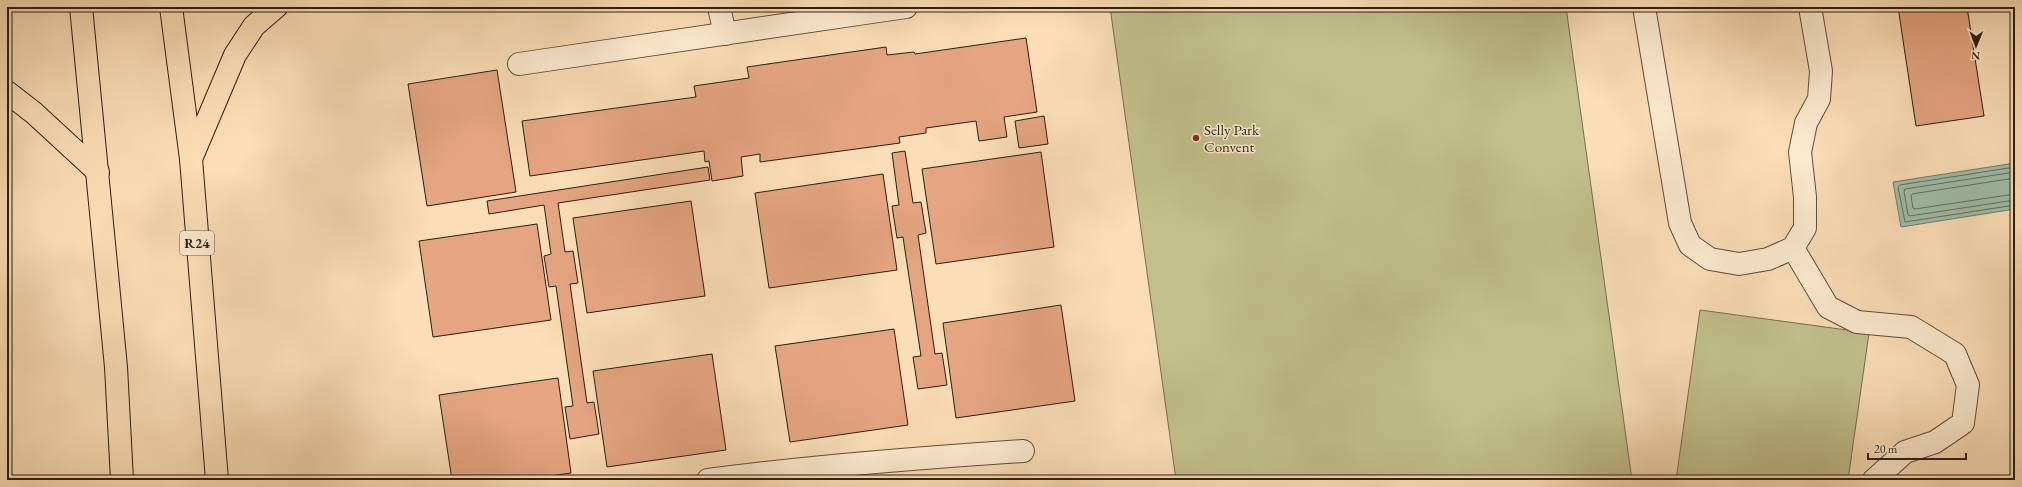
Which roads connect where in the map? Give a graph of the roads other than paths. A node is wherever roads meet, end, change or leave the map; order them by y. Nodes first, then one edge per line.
1 (81, 7) edge
2 (170, 7) edge
3 (276, 7) edge
4 (719, 7) edge
5 (906, 7) edge
6 (1644, 7) edge
7 (1810, 7) edge
8 (725, 34) junction
9 (518, 64) dead end
10 (7, 92) edge
11 (191, 160) junction
12 (98, 172) junction
13 (1793, 248) junction
14 (1023, 450) dead end
15 (122, 480) edge
16 (216, 480) edge
17 (708, 480) edge
18 (1874, 480) edge

1 - 12 main road
2 - 11 main road, R24
3 - 11 main road
4 - 8 lane
5 - 8 lane
6 - 13 lane
7 - 13 lane
8 - 9 lane
10 - 12 main road
11 - 16 main road, R24
12 - 15 main road
13 - 18 lane
14 - 17 lane

